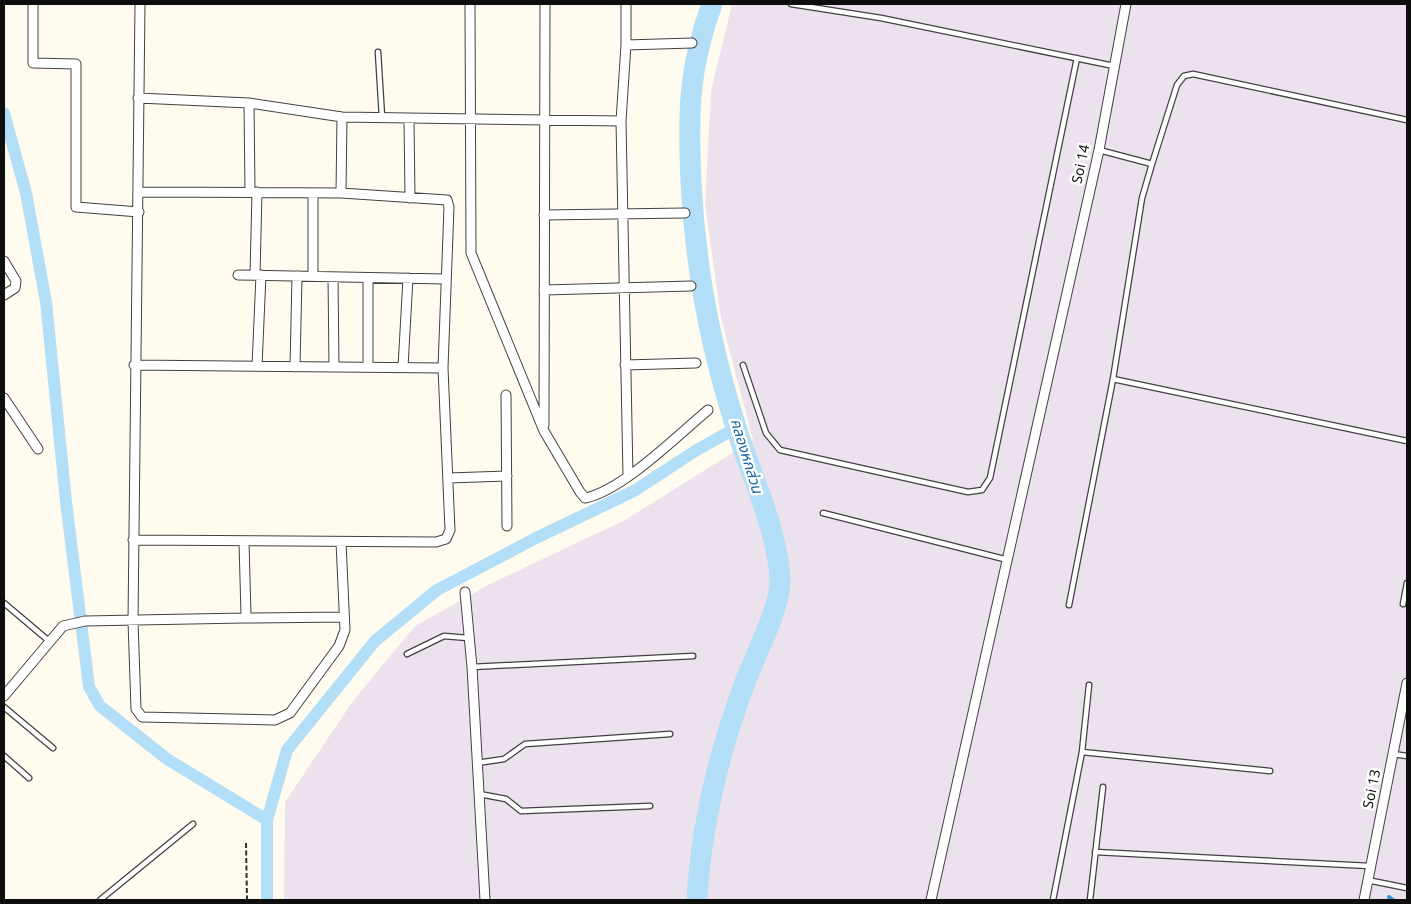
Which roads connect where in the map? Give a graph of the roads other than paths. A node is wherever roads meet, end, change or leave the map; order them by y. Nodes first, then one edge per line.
1 (34, 4) edge
2 (140, 4) edge
3 (470, 4) edge
4 (545, 4) edge
5 (626, 4) edge
6 (791, 4) edge
7 (1126, 4) edge
8 (692, 43) dead end
9 (626, 45) junction
10 (378, 52) dead end
11 (1077, 58) junction
12 (1114, 66) junction
13 (138, 98) junction
14 (248, 103) junction
15 (342, 117) junction
16 (382, 119) junction
17 (471, 119) junction
18 (410, 120) junction
19 (1407, 120) edge
20 (621, 121) junction
21 (544, 122) junction
22 (1099, 150) junction
23 (1152, 164) junction
24 (138, 192) junction
25 (254, 192) junction
26 (313, 193) junction
27 (341, 193) junction
28 (410, 198) junction
29 (139, 212) junction
30 (685, 213) dead end
31 (622, 214) junction
32 (544, 215) junction
33 (4, 261) edge
34 (238, 275) dead end
35 (258, 275) junction
36 (297, 276) junction
37 (312, 276) junction
38 (333, 277) junction
39 (368, 278) junction
40 (408, 278) junction
41 (446, 280) junction
42 (691, 286) dead end
43 (623, 288) junction
44 (544, 290) junction
45 (4, 295) edge
46 (696, 363) dead end
47 (625, 365) junction
48 (743, 365) dead end
49 (134, 366) junction
50 (257, 366) junction
51 (295, 366) junction
52 (334, 367) junction
53 (368, 367) junction
54 (403, 367) junction
55 (443, 368) junction
56 (1113, 379) junction
57 (506, 395) dead end
58 (4, 398) edge
59 (708, 410) dead end
60 (544, 430) junction
61 (1407, 441) edge
62 (38, 449) dead end
63 (507, 476) junction
64 (628, 476) junction
65 (448, 478) junction
66 (823, 513) dead end
67 (507, 526) dead end
68 (133, 540) junction
69 (244, 542) junction
70 (341, 542) junction
71 (1008, 560) junction
72 (1407, 583) edge
73 (465, 592) dead end
74 (4, 603) edge
75 (1403, 604) dead end
76 (1069, 605) dead end
77 (344, 617) junction
78 (244, 618) junction
79 (133, 621) junction
80 (468, 638) junction
81 (49, 641) junction
82 (407, 654) dead end
83 (694, 656) dead end
84 (472, 667) junction
85 (1407, 683) edge
86 (1089, 685) dead end
87 (4, 696) edge
88 (4, 707) edge
89 (670, 734) dead end
90 (52, 748) dead end
91 (1082, 752) junction
92 (1393, 754) junction
93 (4, 756) edge
94 (1407, 756) edge
95 (476, 763) junction
96 (1270, 770) dead end
97 (30, 778) dead end
98 (1103, 787) dead end
99 (478, 794) junction
100 (650, 806) dead end
101 (193, 824) dead end
102 (1095, 852) junction
103 (1370, 866) junction
104 (1367, 880) junction
105 (1407, 888) edge
106 (100, 900) edge
107 (485, 900) edge
108 (931, 900) edge
109 (1053, 900) edge
110 (1090, 900) edge
111 (1364, 900) edge

1 - 29 street
2 - 13 street
3 - 17 street
4 - 21 street
5 - 9 street
6 - 11 lane
7 - 12 street, Soi 14
8 - 9 street
9 - 20 street
10 - 16 lane
11 - 12 lane
11 - 48 lane
12 - 22 street, Soi 14
13 - 14 street
13 - 24 street
14 - 15 street
14 - 25 street
15 - 16 street
15 - 27 street
16 - 18 street
17 - 18 street
17 - 21 street
17 - 60 street
18 - 28 street
19 - 23 lane
20 - 21 street
20 - 31 street
21 - 32 street
22 - 23 lane
22 - 71 street, Soi 14
23 - 56 lane
24 - 25 street
24 - 29 street
25 - 26 street
25 - 35 street
26 - 27 street
26 - 37 street
27 - 28 street
28 - 41 street
29 - 49 street
30 - 31 street
31 - 32 street
31 - 43 street
32 - 44 street
33 - 45 street
34 - 35 street
35 - 36 street
35 - 50 street
36 - 37 street
36 - 51 street
37 - 38 street
38 - 39 street
38 - 52 street
39 - 40 street
39 - 53 street
40 - 41 street
40 - 54 street
41 - 55 street
42 - 43 street
43 - 44 street
43 - 47 street
44 - 60 street
46 - 47 street
47 - 64 street
49 - 50 street
49 - 68 street
50 - 51 street
51 - 52 street
52 - 53 street
53 - 54 street
54 - 55 street
55 - 65 street
56 - 61 lane
56 - 76 lane
57 - 63 street
58 - 62 street
59 - 64 street
60 - 64 street
63 - 65 street
63 - 67 street
65 - 70 street
66 - 71 lane
68 - 69 street
68 - 79 street
69 - 70 street
69 - 78 street
70 - 77 street
71 - 108 street, Soi 14
72 - 75 lane
73 - 80 street
74 - 81 lane
77 - 78 street
77 - 79 street
78 - 79 street
79 - 81 street
80 - 82 lane
80 - 84 street
81 - 87 street
83 - 84 lane
84 - 95 street
85 - 92 street, Soi 13
86 - 91 lane
88 - 90 lane
89 - 95 lane
91 - 96 lane
91 - 109 lane
92 - 94 lane
92 - 103 street, Soi 13
93 - 97 lane
95 - 99 street
98 - 102 lane
99 - 100 lane
99 - 107 street
101 - 106 lane
102 - 103 lane
102 - 110 lane
103 - 104 street, Soi 13
104 - 105 lane
104 - 111 street, Soi 13

